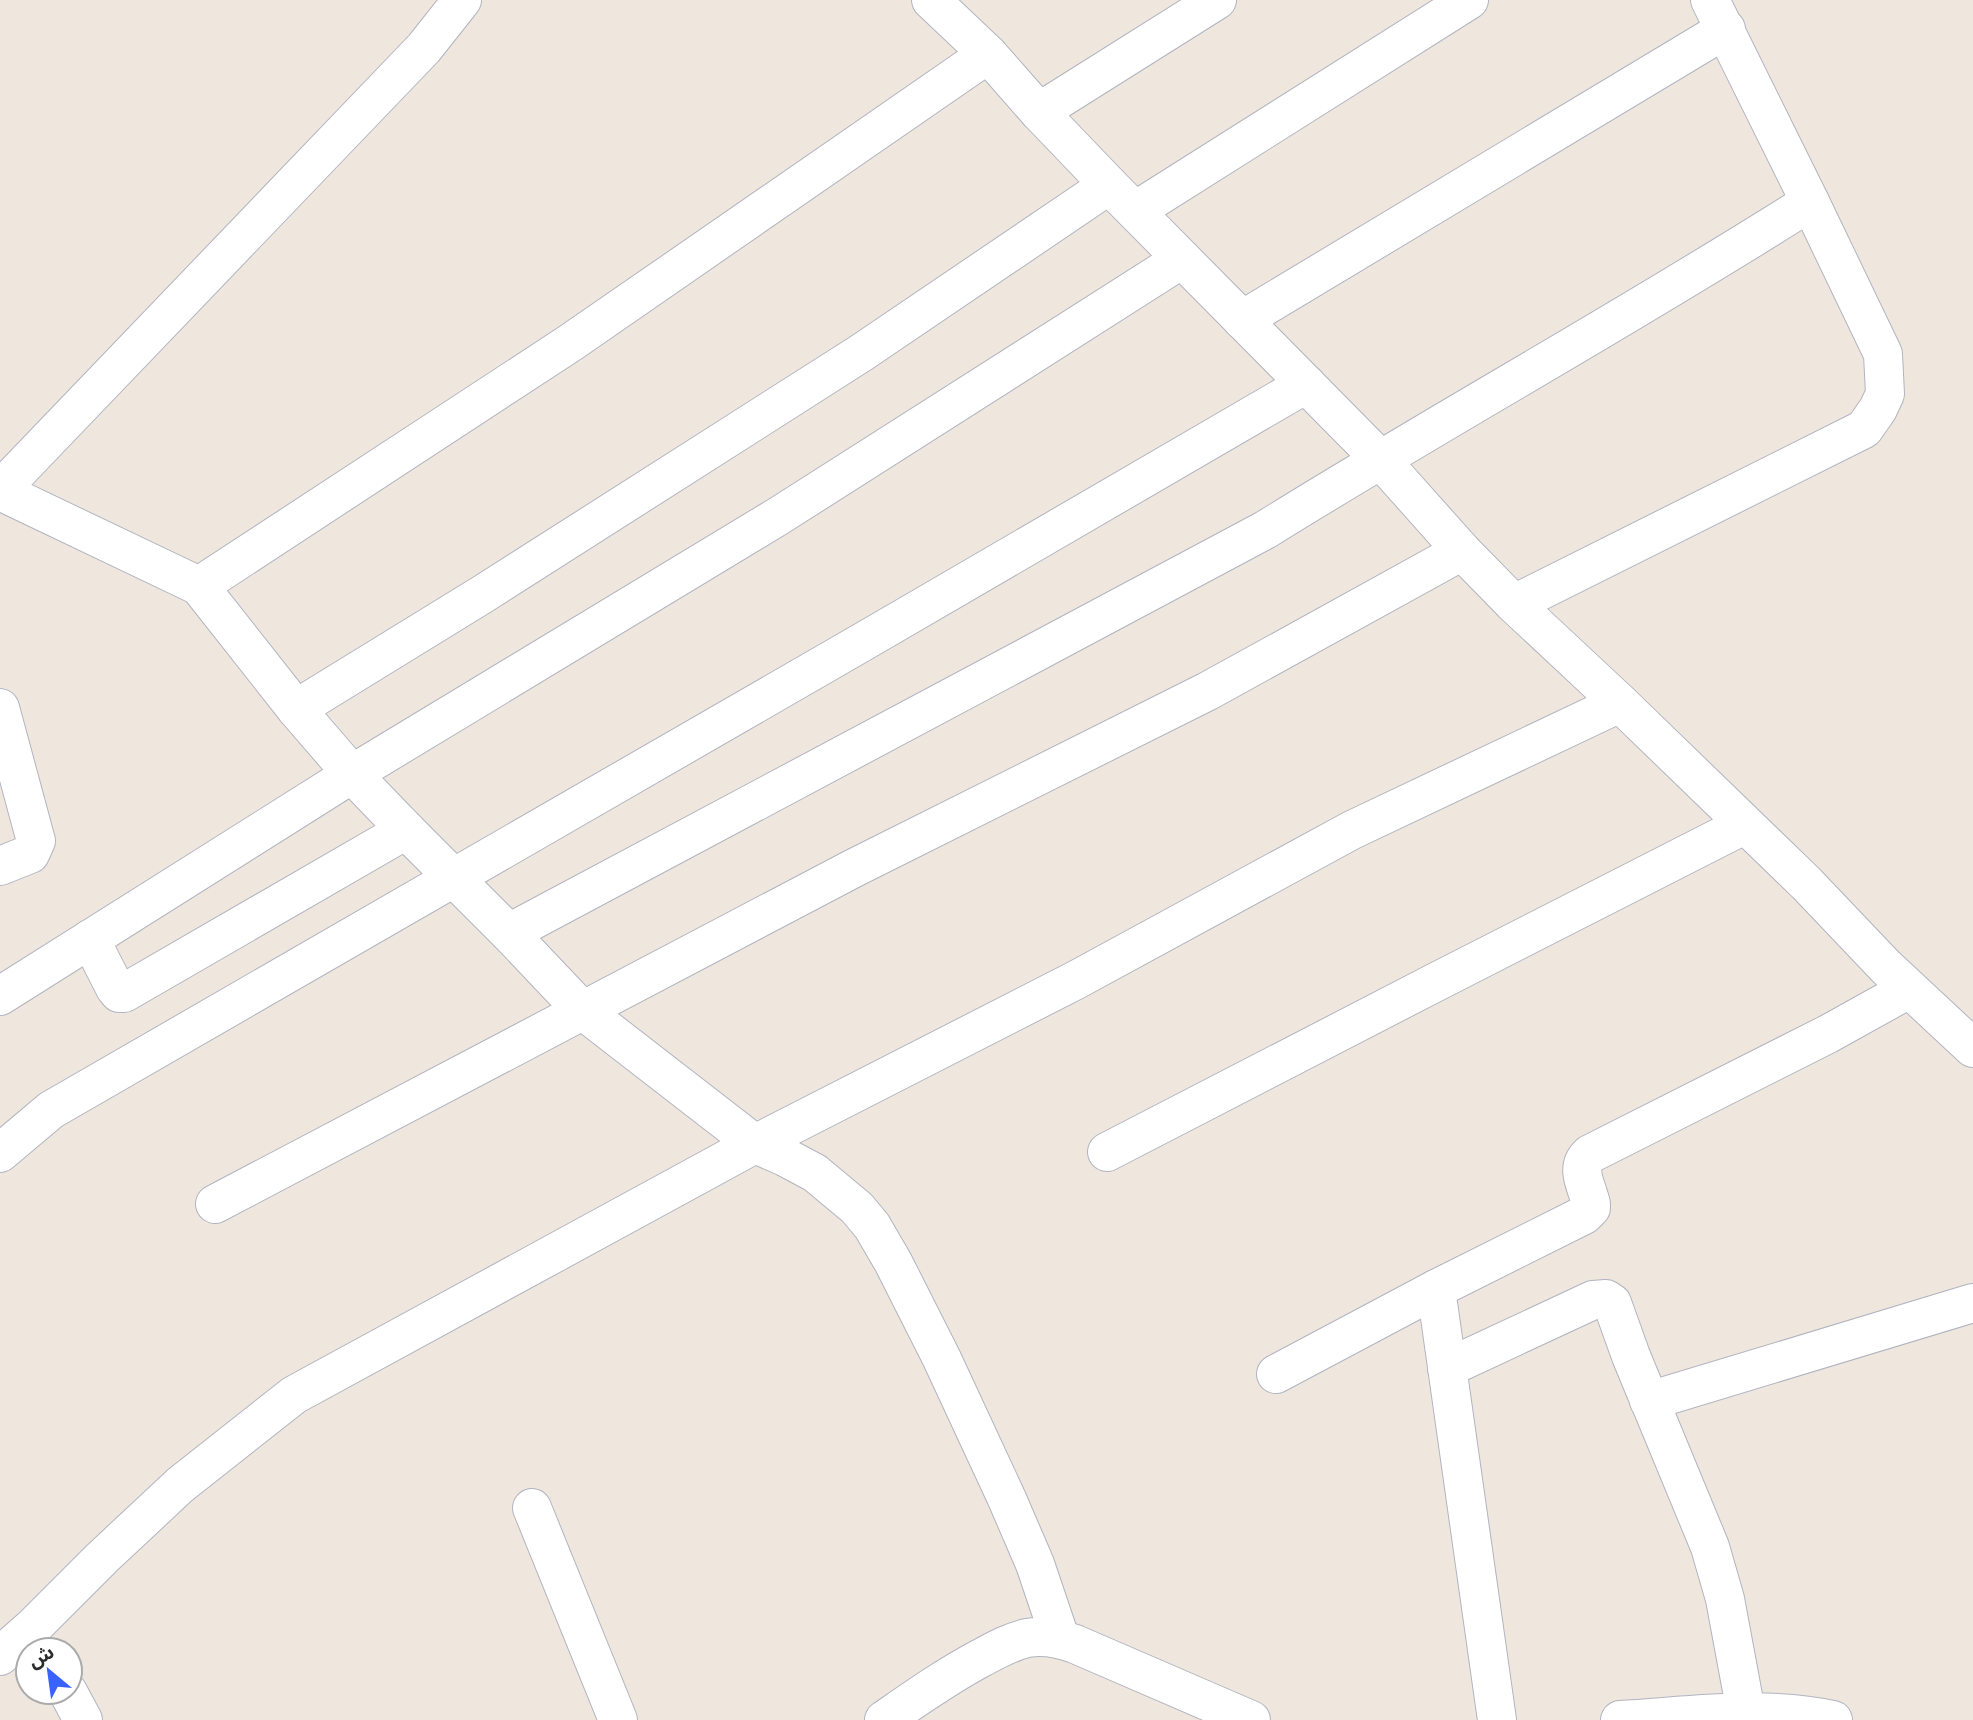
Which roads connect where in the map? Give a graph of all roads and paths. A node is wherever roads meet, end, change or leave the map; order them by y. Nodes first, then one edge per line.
1 (462, 0) edge
2 (1217, 0) edge
3 (1469, 0) edge
4 (941, 3) edge
5 (1718, 15) edge
6 (988, 54) junction
7 (1039, 113) junction
8 (1122, 198) junction
9 (1810, 202) junction
10 (1182, 259) junction
11 (1242, 320) junction
12 (1306, 384) junction
13 (1380, 459) junction
14 (0, 491) edge
15 (1462, 551) junction
16 (199, 586) junction
17 (1514, 604) junction
18 (1620, 703) junction
19 (0, 708) edge
20 (296, 709) junction
21 (352, 774) junction
22 (13, 801) edge
23 (1744, 825) junction
24 (405, 830) junction
25 (0, 866) edge
26 (453, 878) junction
27 (509, 933) junction
28 (90, 939) junction
29 (1909, 989) junction
30 (0, 996) edge
31 (582, 1010) junction
32 (1973, 1048) edge
33 (755, 1144) junction
34 (1107, 1152) dead end
35 (0, 1153) edge
36 (215, 1204) dead end
37 (1436, 1289) junction
38 (1973, 1303) edge
39 (1447, 1368) junction
40 (1276, 1374) dead end
41 (1649, 1401) junction
42 (532, 1508) dead end
43 (42, 1636) edge
44 (1060, 1638) junction
45 (1746, 1712) junction
46 (618, 1720) edge
47 (884, 1720) edge
48 (1251, 1720) edge
49 (1497, 1720) edge
50 (1620, 1720) edge
51 (1833, 1720) edge

1 - 14 street
2 - 7 street
3 - 8 street
4 - 6 street
5 - 9 street
5 - 11 street
6 - 7 street
6 - 16 street
7 - 8 street
8 - 10 street
8 - 20 street
9 - 13 street
9 - 17 street
10 - 11 street
10 - 21 street
11 - 12 street
12 - 13 street
12 - 26 street
13 - 15 street
13 - 27 street
14 - 16 street
15 - 17 street
15 - 31 street
16 - 20 street
17 - 18 street
18 - 23 street
18 - 33 street
19 - 22 street
20 - 21 street
21 - 24 street
21 - 28 street
22 - 25 street
23 - 29 street
23 - 34 street
24 - 26 street
24 - 28 street
26 - 27 street
26 - 35 street
27 - 31 street
28 - 30 street
29 - 32 street
29 - 37 street
31 - 33 street
31 - 36 street
33 - 43 street
33 - 44 street
37 - 39 street
37 - 40 street
38 - 41 street
39 - 41 street
39 - 49 street
41 - 45 street
42 - 46 street
44 - 47 street
44 - 48 street
45 - 50 street
45 - 51 street

